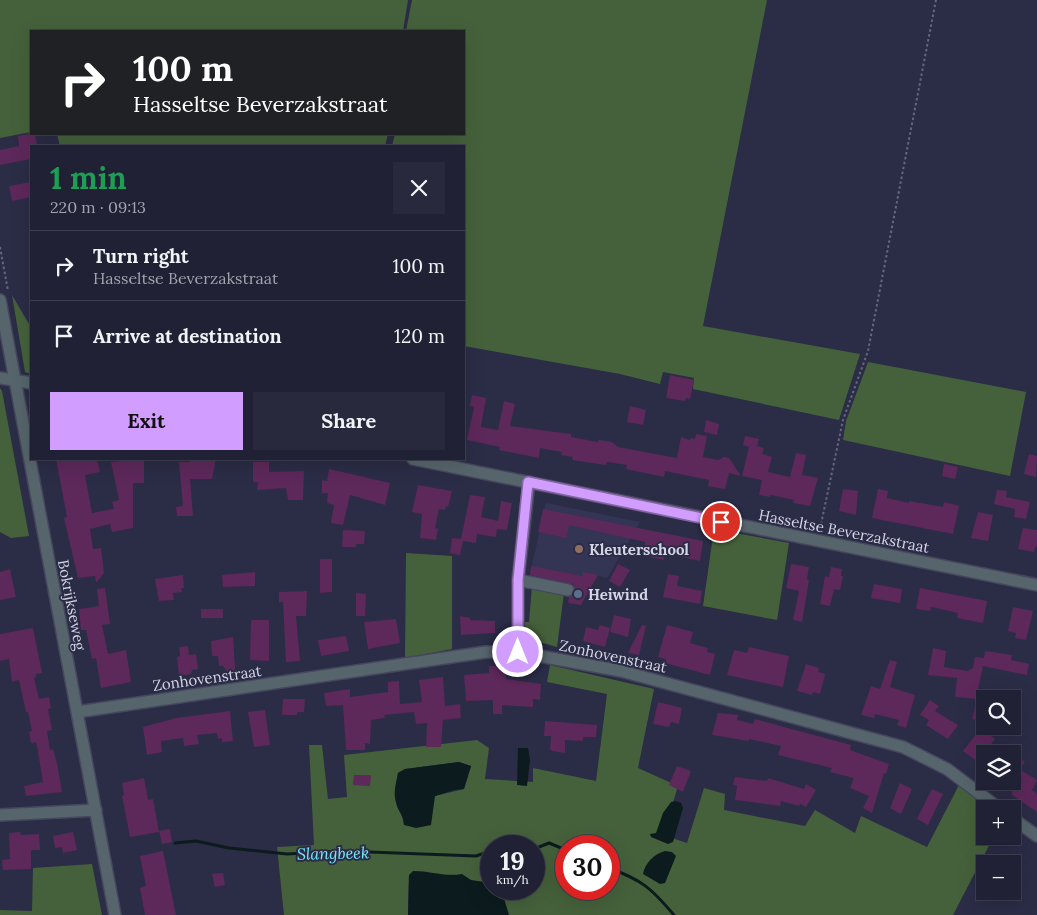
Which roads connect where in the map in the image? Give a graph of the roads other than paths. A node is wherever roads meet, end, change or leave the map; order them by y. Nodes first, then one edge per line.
1 (0, 300) edge
2 (0, 378) edge
3 (14, 380) junction
4 (30, 383) edge
5 (418, 460) edge
6 (528, 482) junction
7 (518, 580) junction
8 (1037, 586) edge
9 (568, 590) dead end
10 (518, 652) junction
11 (77, 712) junction
12 (988, 800) edge
13 (96, 810) junction
14 (0, 815) edge
15 (1021, 824) edge
16 (1037, 836) edge
17 (115, 915) edge

1 - 3 street, Bokrijkseweg
2 - 3 street
3 - 4 street
3 - 11 street, Bokrijkseweg
5 - 6 street, Hasseltse Beverzakstraat
6 - 7 street
6 - 8 street, Hasseltse Beverzakstraat
7 - 9 street
7 - 10 street
10 - 11 street, Zonhovenstraat
10 - 12 street, Zonhovenstraat
11 - 13 street, Bokrijkseweg
13 - 14 street
13 - 17 street, Bokrijkseweg
15 - 16 street

